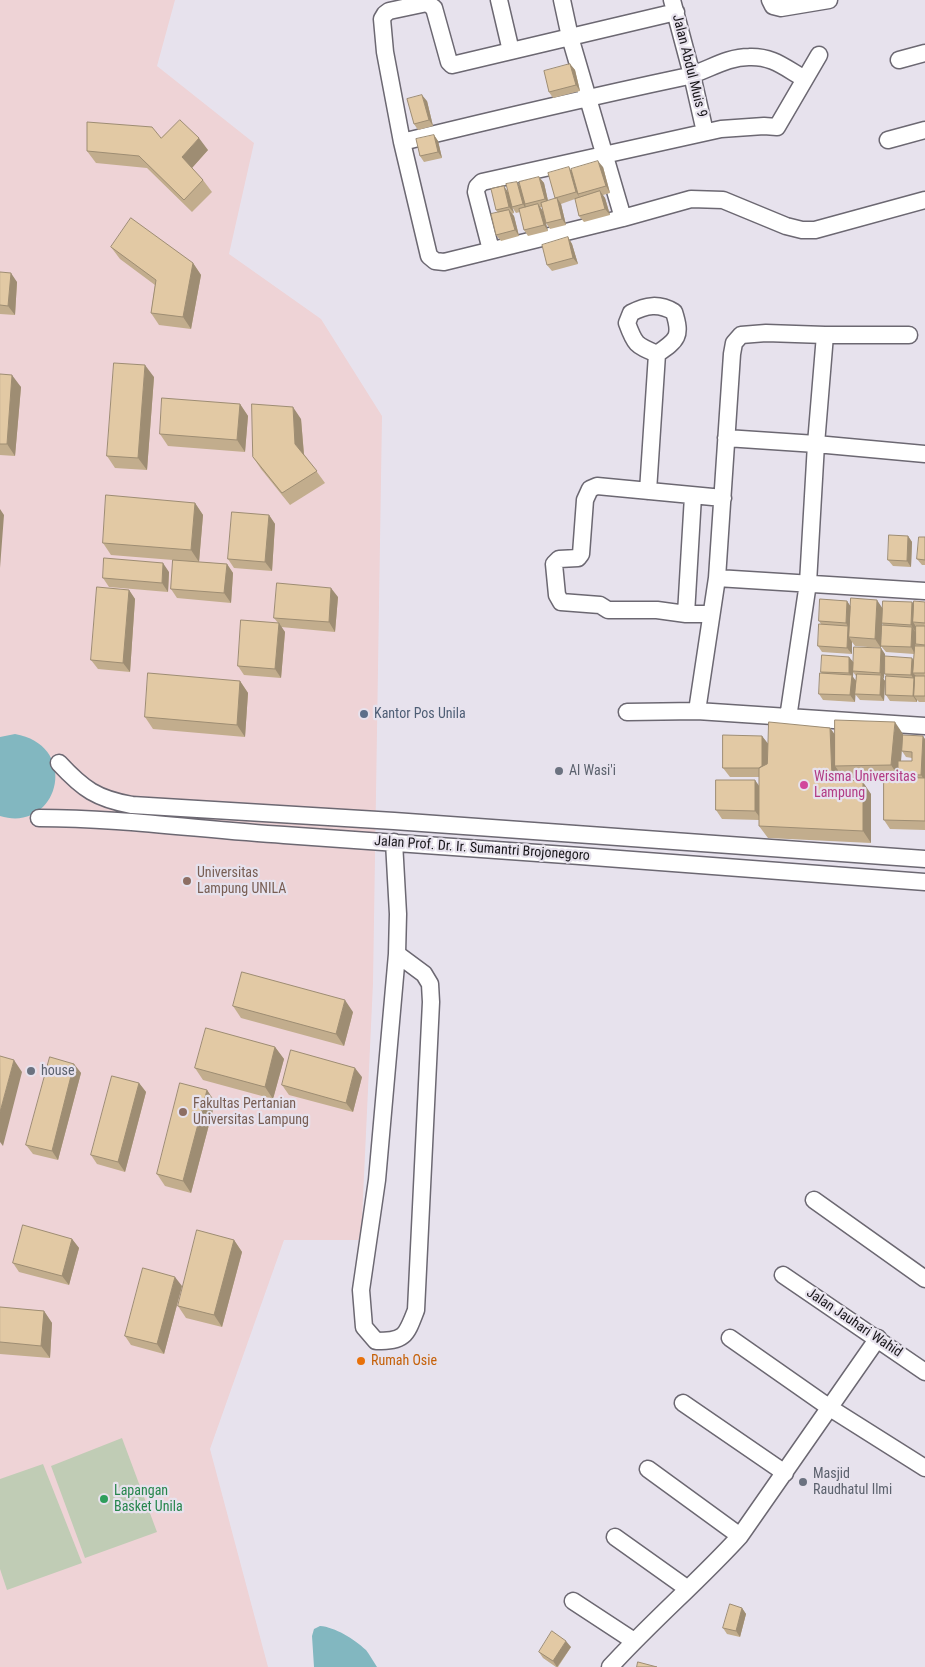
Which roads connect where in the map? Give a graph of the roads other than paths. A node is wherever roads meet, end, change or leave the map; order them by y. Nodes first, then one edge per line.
1 (499, 0) edge
2 (562, 0) edge
3 (770, 0) edge
4 (829, 0) edge
5 (674, 6) edge
6 (570, 37) junction
7 (511, 51) junction
8 (925, 53) edge
9 (819, 55) dead end
10 (899, 60) dead end
11 (692, 75) junction
12 (805, 79) junction
13 (587, 97) junction
14 (925, 130) edge
15 (705, 132) junction
16 (888, 140) dead end
17 (402, 142) junction
18 (604, 154) junction
19 (925, 200) edge
20 (623, 218) junction
21 (491, 250) junction
22 (909, 335) dead end
23 (825, 336) junction
24 (657, 354) dead end
25 (726, 438) junction
26 (816, 444) junction
27 (925, 454) edge
28 (648, 491) junction
29 (693, 496) junction
30 (723, 498) junction
31 (717, 578) junction
32 (808, 583) junction
33 (925, 591) edge
34 (686, 614) junction
35 (711, 614) junction
36 (697, 711) junction
37 (627, 712) dead end
38 (788, 718) junction
39 (925, 726) edge
40 (59, 763) dead end
41 (39, 818) dead end
42 (616, 838) junction
43 (394, 842) junction
44 (614, 858) junction
45 (925, 859) edge
46 (925, 882) edge
47 (397, 954) junction
48 (814, 1200) dead end
49 (783, 1275) dead end
50 (925, 1279) edge
51 (730, 1338) dead end
52 (878, 1338) junction
53 (925, 1372) edge
54 (683, 1404) dead end
55 (830, 1408) junction
56 (925, 1468) edge
57 (648, 1469) dead end
58 (786, 1473) junction
59 (740, 1536) junction
60 (615, 1537) dead end
61 (688, 1589) junction
62 (573, 1601) dead end
63 (634, 1641) junction
64 (610, 1667) edge

1 - 7 street
2 - 6 street
3 - 4 street
5 - 6 street
5 - 11 street, Jalan Abdul Muis 9
6 - 7 street
6 - 13 street
7 - 17 street
8 - 10 street
9 - 12 street
11 - 12 street
11 - 13 street
11 - 15 street, Jalan Abdul Muis 9
12 - 15 street
13 - 17 street
13 - 18 street
14 - 16 street
15 - 18 street
17 - 21 street
18 - 20 street
18 - 21 street
19 - 20 street
20 - 21 street
22 - 23 street
23 - 25 street
23 - 26 street
24 - 28 street
25 - 26 street
25 - 30 street
26 - 27 street
26 - 32 street
28 - 29 street
28 - 34 street
29 - 30 street
29 - 34 street
30 - 31 street
31 - 32 street
31 - 35 street
32 - 33 street
32 - 38 street
34 - 35 street
35 - 36 street
36 - 37 street
36 - 38 street
38 - 39 street
40 - 42 street, Jalan Prof. Dr. Ir. Sumantri Brojonegoro
41 - 43 street, Jalan Prof. Dr. Ir. Sumantri Brojonegoro
42 - 44 street
42 - 45 street, Jalan Prof. Dr. Ir. Sumantri Brojonegoro
43 - 44 street, Jalan Prof. Dr. Ir. Sumantri Brojonegoro
43 - 47 street
44 - 46 street, Jalan Prof. Dr. Ir. Sumantri Brojonegoro
47 - 47 street
48 - 50 street
49 - 52 street, Jalan Jauhari Wahid
51 - 55 street
52 - 53 street, Jalan Jauhari Wahid
52 - 55 street
54 - 58 street
55 - 56 street
55 - 58 street
57 - 59 street
58 - 59 street
59 - 61 street
60 - 61 street
61 - 63 street
62 - 63 street
63 - 64 street

